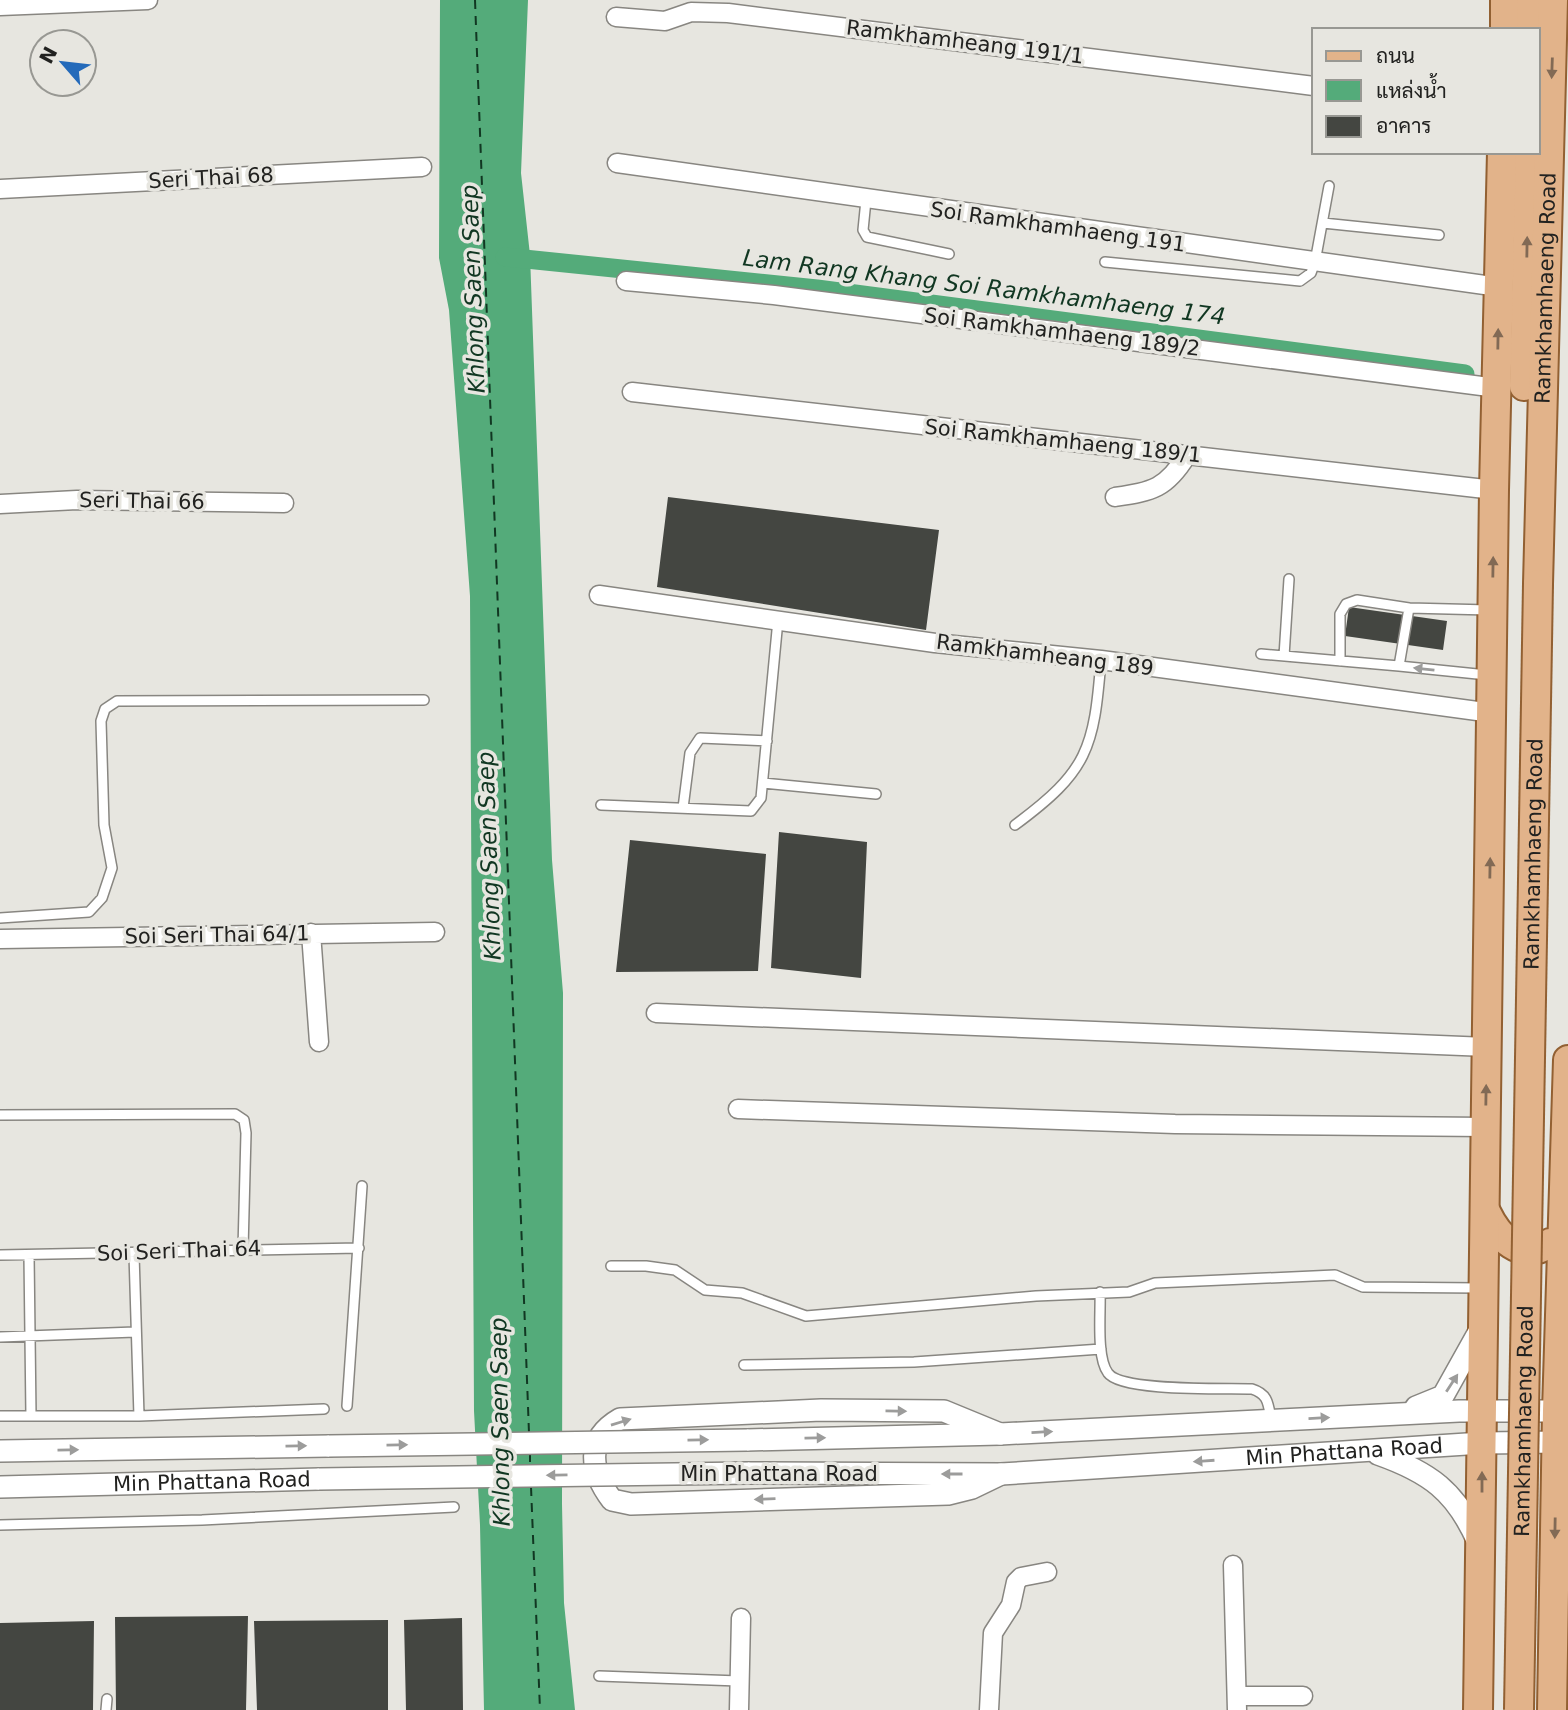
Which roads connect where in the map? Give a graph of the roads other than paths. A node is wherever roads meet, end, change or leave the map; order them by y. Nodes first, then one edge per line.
1 (148, 0) edge
2 (1505, 0) edge
3 (1532, 0) edge
4 (1553, 0) edge
5 (0, 6) edge
6 (616, 17) dead end
7 (1505, 28) edge
8 (1531, 28) edge
9 (1312, 86) edge
10 (1502, 154) edge
11 (1528, 154) edge
12 (617, 163) dead end
13 (422, 167) dead end
14 (1329, 186) dead end
15 (0, 189) edge
16 (866, 200) junction
17 (1323, 223) junction
18 (1440, 235) dead end
19 (949, 254) dead end
20 (1105, 262) dead end
21 (1315, 262) junction
22 (626, 281) dead end
23 (1499, 287) junction
24 (1497, 388) junction
25 (632, 392) dead end
26 (1187, 456) junction
27 (1494, 490) junction
28 (1115, 497) dead end
29 (284, 503) dead end
30 (0, 504) edge
31 (1289, 579) dead end
32 (1529, 585) junction
33 (599, 595) dead end
34 (1409, 608) junction
35 (1493, 610) junction
36 (778, 618) junction
37 (1261, 654) dead end
38 (1284, 656) junction
39 (1101, 660) junction
40 (1340, 661) junction
41 (1399, 666) junction
42 (1492, 676) junction
43 (424, 701) dead end
44 (1492, 713) junction
45 (767, 741) junction
46 (763, 783) junction
47 (876, 794) dead end
48 (601, 805) dead end
49 (683, 808) junction
50 (1015, 825) dead end
51 (0, 918) edge
52 (435, 932) dead end
53 (311, 933) junction
54 (0, 939) edge
55 (656, 1013) dead end
56 (319, 1042) dead end
57 (1487, 1046) junction
58 (1568, 1060) edge
59 (738, 1109) dead end
60 (0, 1115) edge
61 (1486, 1127) junction
62 (362, 1186) dead end
63 (1564, 1206) edge
64 (1486, 1212) junction
65 (243, 1248) junction
66 (359, 1248) junction
67 (1564, 1251) edge
68 (134, 1254) junction
69 (0, 1255) edge
70 (29, 1255) junction
71 (611, 1266) dead end
72 (1485, 1288) junction
73 (1100, 1293) junction
74 (1484, 1322) junction
75 (135, 1332) junction
76 (31, 1336) junction
77 (0, 1337) edge
78 (1101, 1349) junction
79 (744, 1365) dead end
80 (1563, 1383) edge
81 (347, 1406) dead end
82 (324, 1409) dead end
83 (1483, 1410) junction
84 (1557, 1411) junction
85 (1394, 1413) junction
86 (0, 1416) edge
87 (31, 1416) junction
88 (139, 1416) junction
89 (1271, 1420) junction
90 (1000, 1434) junction
91 (1556, 1442) junction
92 (1482, 1443) junction
93 (1369, 1450) junction
94 (0, 1451) edge
95 (1001, 1474) junction
96 (0, 1487) edge
97 (454, 1507) dead end
98 (0, 1525) edge
99 (1481, 1551) junction
100 (1233, 1566) dead end
101 (1047, 1572) dead end
102 (741, 1618) dead end
103 (1480, 1641) junction
104 (1552, 1643) junction
105 (599, 1676) dead end
106 (739, 1681) junction
107 (1303, 1696) dead end
108 (107, 1699) dead end
109 (1237, 1703) edge
110 (106, 1710) edge
111 (739, 1710) edge
112 (989, 1710) edge
113 (1478, 1710) edge
114 (1502, 1710) edge
115 (1519, 1710) edge
116 (1552, 1710) edge

1 - 5 street
2 - 7 main road
3 - 8 main road
4 -> 32 main road, Ramkhamhaeng Road
6 - 9 street, Ramkhamheang 191/1
10 - 23 main road, Ramkhamhaeng Road
32 -> 11 main road, Ramkhamhaeng Road
12 - 16 street, Soi Ramkhamhaeng 191
13 - 15 street, Seri Thai 68
14 - 17 lane
16 - 19 lane
16 - 21 street, Soi Ramkhamhaeng 191
17 - 18 lane
17 - 21 lane
20 - 21 lane
21 - 23 street, Soi Ramkhamhaeng 191
22 - 24 street, Soi Ramkhamhaeng 189/2
24 -> 23 main road, Ramkhamhaeng Road
24 - 27 main road, Ramkhamhaeng Road
25 - 26 street, Soi Ramkhamhaeng 189/1
26 - 27 street, Soi Ramkhamhaeng 189/1
26 - 28 street
35 -> 27 main road, Ramkhamhaeng Road
29 - 30 street, Seri Thai 66
31 - 38 lane
32 - 114 main road, Ramkhamhaeng Road
32 - 115 main road, Ramkhamhaeng Road, bridge
33 - 36 street, Ramkhamheang 189
34 - 35 lane
34 - 40 lane
34 - 41 lane
35 - 42 main road, Ramkhamhaeng Road
36 - 39 street, Ramkhamheang 189
36 - 45 lane
37 - 38 lane
38 - 40 lane
39 - 44 street, Ramkhamheang 189
39 - 50 lane
40 - 41 lane
42 -> 41 lane
42 - 44 main road, Ramkhamhaeng Road
43 - 51 lane
57 -> 44 main road, Ramkhamhaeng Road
45 - 46 lane
45 - 49 lane
46 - 47 lane
46 - 49 lane
48 - 49 lane
52 - 53 street, Soi Seri Thai 64/1
53 - 54 street, Soi Seri Thai 64/1
53 - 56 street
55 - 57 street
61 -> 57 main road, Ramkhamhaeng Road
58 - 63 main road, Ramkhamhaeng Road
59 - 61 street
60 - 65 lane
61 - 64 main road, Ramkhamhaeng Road
62 - 66 lane
63 - 64 main road
63 - 67 main road, Ramkhamhaeng Road
64 - 72 main road, Ramkhamhaeng Road
65 - 66 lane, Soi Seri Thai 64
65 - 68 lane, Soi Seri Thai 64
66 - 81 lane
67 - 80 main road, Ramkhamhaeng Road
68 - 70 lane, Soi Seri Thai 64
68 - 75 lane
69 - 70 lane, Soi Seri Thai 64
70 - 76 lane
71 - 73 lane
72 - 73 lane
72 - 74 main road, Ramkhamhaeng Road
73 - 78 lane
74 - 83 main road, Ramkhamhaeng Road
85 -> 74 street
75 - 76 lane
75 - 88 lane
76 - 77 lane
76 - 87 lane
78 - 79 lane
78 - 89 lane
80 - 84 main road, Ramkhamhaeng Road
82 - 88 lane
83 - 84 street, Min Phattana Road
83 - 85 street, Min Phattana Road
83 - 92 main road, Ramkhamhaeng Road
84 - 91 main road, Ramkhamhaeng Road
89 -> 85 street, Min Phattana Road
86 - 87 lane
87 - 88 lane
90 -> 89 street, Min Phattana Road
94 -> 90 street, Min Phattana Road, bridge
95 -> 90 street
91 - 92 street, Min Phattana Road
91 -> 104 main road, Ramkhamhaeng Road
92 - 93 street, Min Phattana Road
99 -> 92 main road, Ramkhamhaeng Road
93 -> 95 street, Min Phattana Road
93 - 99 street
95 -> 96 street, Min Phattana Road, bridge
97 - 98 lane
99 - 103 main road, Ramkhamhaeng Road
100 - 109 street
101 - 112 street
102 - 106 street
103 - 104 main road
103 - 113 main road, Ramkhamhaeng Road
104 - 116 main road, Ramkhamhaeng Road
105 - 106 lane
106 - 111 street
107 - 109 street
108 - 110 lane

